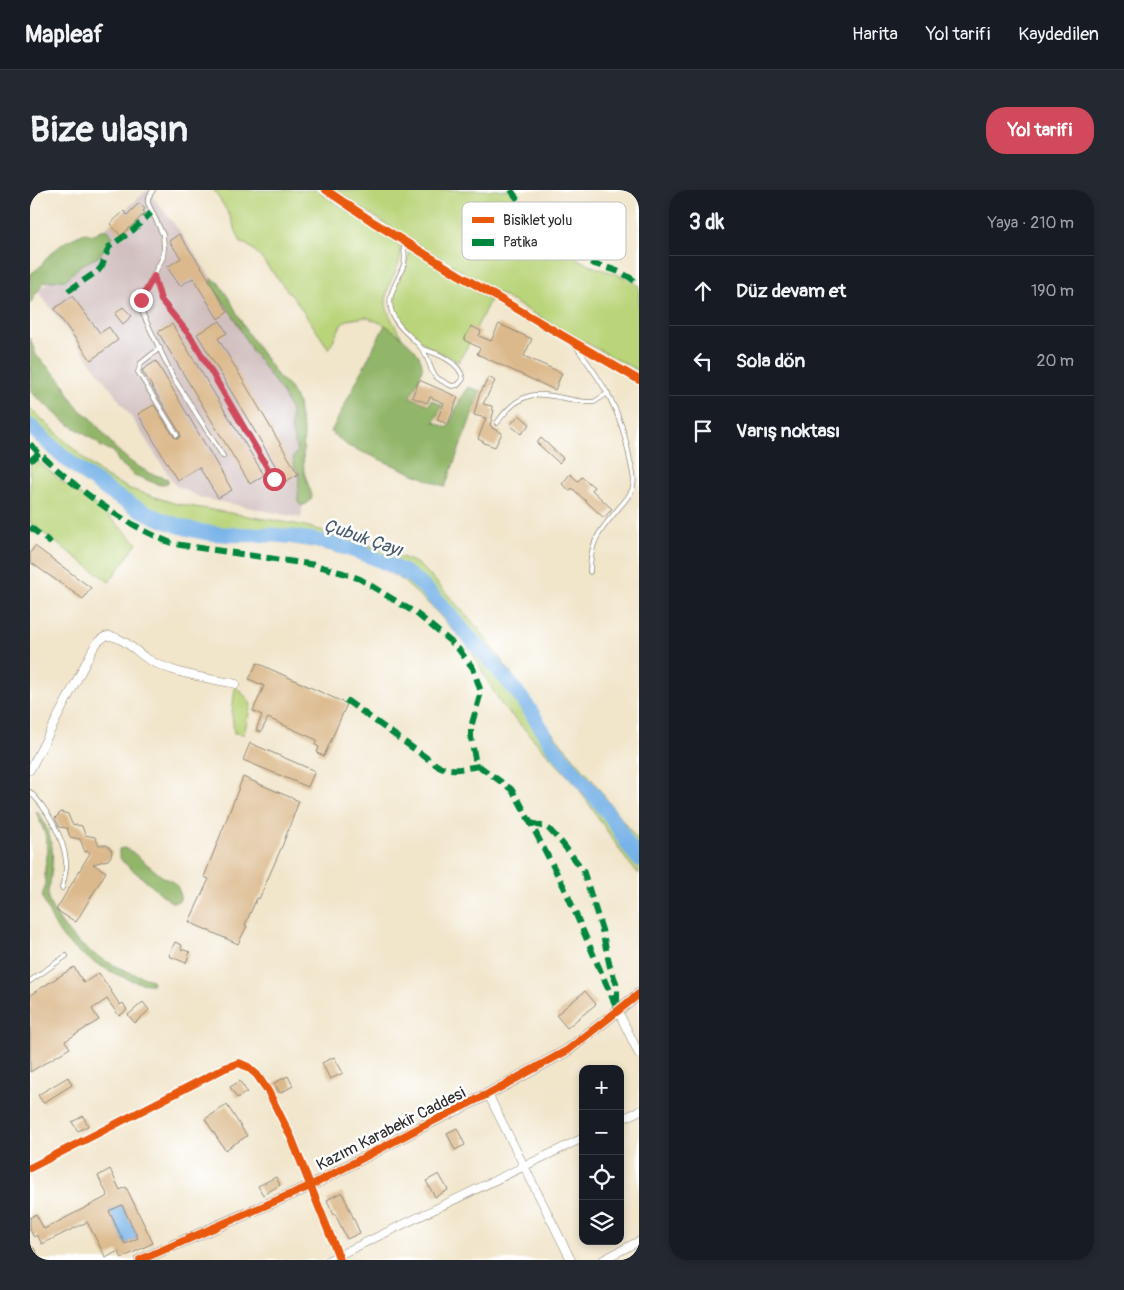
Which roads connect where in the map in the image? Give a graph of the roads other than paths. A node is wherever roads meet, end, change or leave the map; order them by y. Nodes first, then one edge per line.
1 (153, 190) edge
2 (326, 190) edge
3 (403, 241) junction
4 (154, 276) junction
5 (572, 342) junction
6 (160, 348) junction
7 (422, 349) junction
8 (639, 380) edge
9 (608, 393) junction
10 (497, 423) dead end
11 (177, 435) dead end
12 (223, 456) dead end
13 (274, 479) dead end
14 (590, 572) dead end
15 (236, 684) dead end
16 (30, 770) edge
17 (30, 792) edge
18 (62, 888) dead end
19 (66, 956) dead end
20 (30, 981) edge
21 (639, 994) edge
22 (618, 1011) junction
23 (639, 1054) edge
24 (488, 1094) junction
25 (639, 1111) edge
26 (624, 1118) edge
27 (579, 1140) edge
28 (524, 1166) junction
29 (30, 1168) edge
30 (310, 1186) junction
31 (639, 1241) edge
32 (30, 1253) edge
33 (339, 1258) edge
34 (34, 1260) edge
35 (140, 1260) edge
36 (329, 1260) edge
37 (572, 1260) edge
38 (603, 1260) edge

1 - 4 lane
2 - 3 street
3 - 5 street
3 - 7 lane
4 - 6 lane
4 - 13 lane
5 - 8 street
5 - 9 lane
6 - 11 lane
6 - 12 lane
7 - 7 lane
9 - 10 lane
9 - 14 lane
15 - 16 street
17 - 18 lane
19 - 20 lane
21 - 22 street, Kazım Karabekir Caddesi
22 - 23 street
22 - 24 street, Kazım Karabekir Caddesi
24 - 28 street
24 - 30 street, Kazım Karabekir Caddesi
25 - 26 street
27 - 28 street
28 - 33 street
28 - 37 street
29 - 30 street
30 - 33 street
30 - 35 street, Kazım Karabekir Caddesi
31 - 38 street
32 - 34 main road
33 - 36 street

